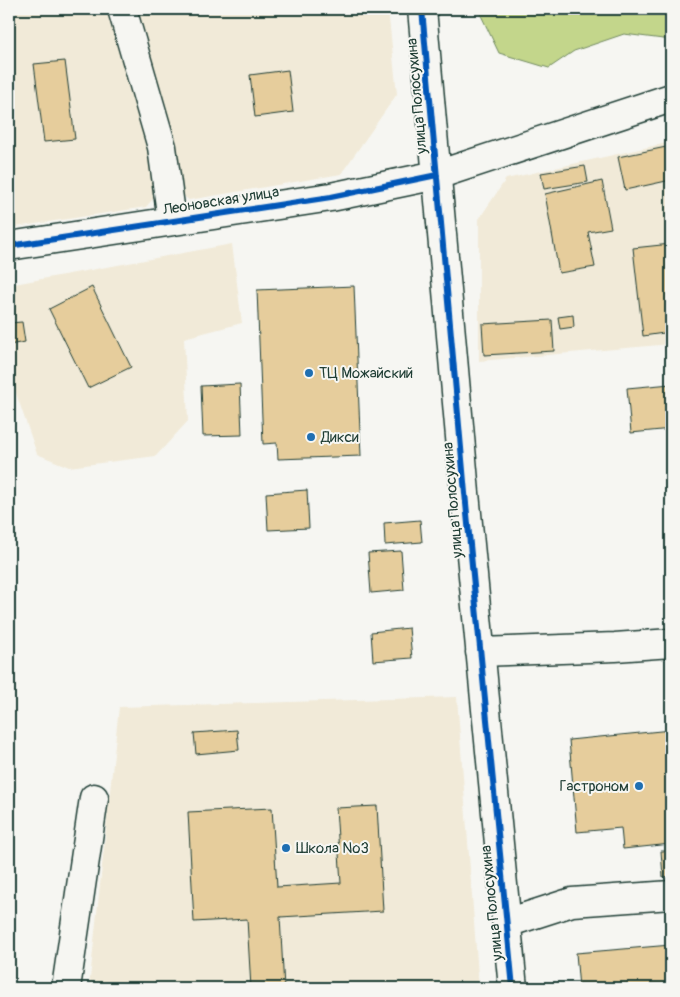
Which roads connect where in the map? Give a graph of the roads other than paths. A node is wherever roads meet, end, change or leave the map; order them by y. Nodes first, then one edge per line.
1 (122, 9) edge
2 (422, 9) edge
3 (671, 98) edge
4 (437, 175) junction
5 (172, 221) junction
6 (9, 246) edge
7 (671, 643) edge
8 (480, 652) junction
9 (94, 798) dead end
10 (671, 895) edge
11 (507, 923) junction
12 (66, 988) edge
13 (513, 988) edge

1 - 5 street
2 - 4 street, улица Полосухина
3 - 4 street, Леоновская улица
4 - 5 street, Леоновская улица
4 - 8 street, улица Полосухина
5 - 6 street, Леоновская улица
7 - 8 street
8 - 11 street, улица Полосухина
9 - 12 street
10 - 11 street
11 - 13 street, улица Полосухина

